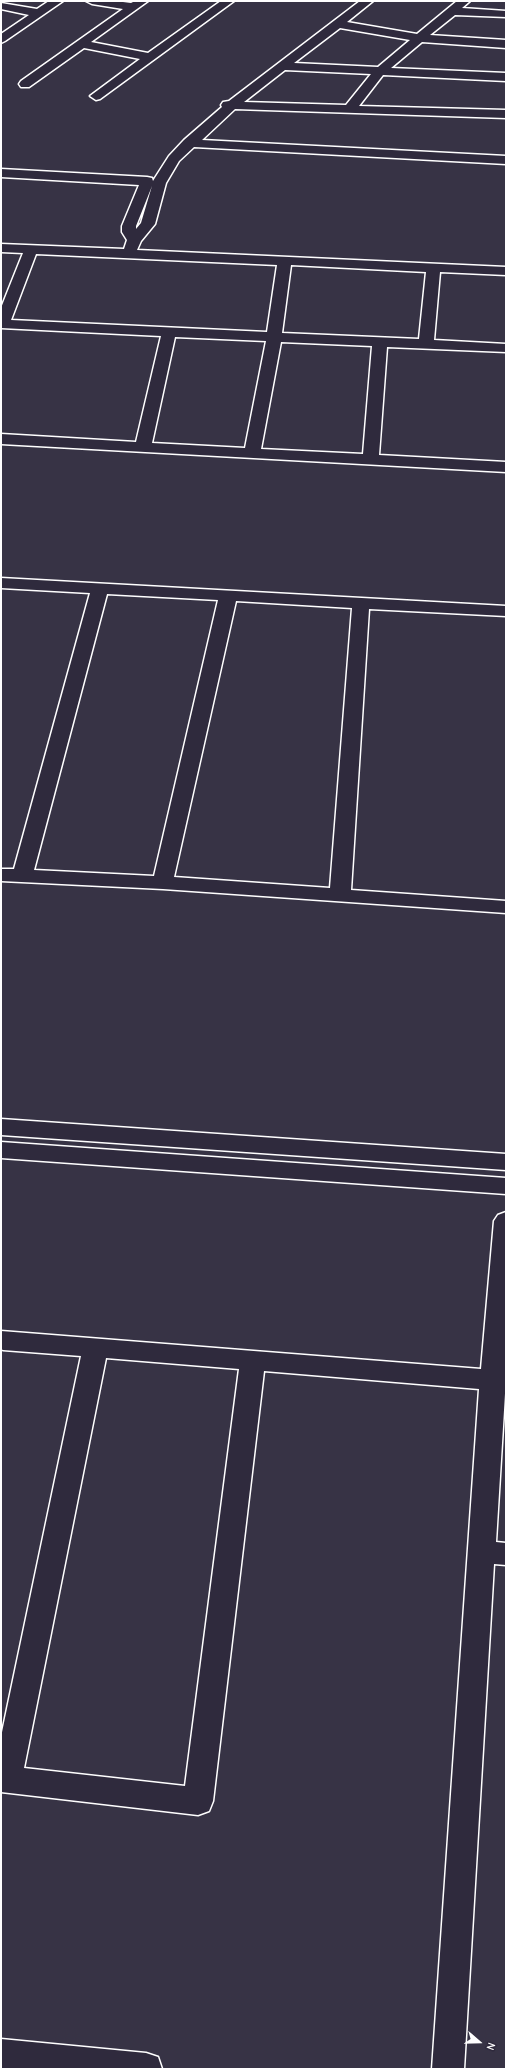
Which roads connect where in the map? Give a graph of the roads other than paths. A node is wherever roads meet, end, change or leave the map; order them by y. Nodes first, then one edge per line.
1 (57, 1) edge
2 (92, 1) edge
3 (228, 1) edge
4 (367, 1) edge
5 (464, 1) edge
6 (138, 4) edge
7 (1, 6) edge
8 (452, 11) junction
9 (38, 13) junction
10 (506, 14) edge
11 (338, 24) junction
12 (313, 27) dead end
13 (420, 38) junction
14 (1, 39) edge
15 (82, 44) junction
16 (506, 44) edge
17 (150, 57) junction
18 (285, 66) junction
19 (380, 71) junction
20 (506, 77) edge
21 (25, 84) dead end
22 (96, 96) dead end
23 (215, 104) junction
24 (232, 105) junction
25 (349, 110) junction
26 (506, 114) edge
27 (189, 143) junction
28 (160, 159) dead end
29 (506, 160) edge
30 (1, 173) edge
31 (134, 240) junction
32 (1, 248) edge
33 (31, 250) junction
34 (129, 254) junction
35 (284, 262) junction
36 (433, 267) junction
37 (506, 271) edge
38 (2, 324) edge
39 (169, 332) junction
40 (274, 337) junction
41 (380, 342) junction
42 (426, 344) junction
43 (506, 348) edge
44 (1, 439) edge
45 (143, 447) junction
46 (252, 453) junction
47 (371, 460) junction
48 (506, 467) edge
49 (1, 583) edge
50 (100, 589) junction
51 (228, 596) junction
52 (361, 603) junction
53 (506, 611) edge
54 (1, 875) edge
55 (22, 876) junction
56 (163, 883) junction
57 (340, 896) junction
58 (506, 907) edge
59 (1, 1127) edge
60 (1, 1150) edge
61 (506, 1162) edge
62 (506, 1186) edge
63 (506, 1221) edge
64 (3, 1340) dead end
65 (96, 1347) junction
66 (253, 1360) junction
67 (497, 1396) edge
68 (494, 1553) edge
69 (4, 1779) edge
70 (1, 2055) edge
71 (146, 2069) edge
72 (448, 2069) edge

1 - 9 street
2 - 6 street
3 - 17 street
4 - 11 street
5 - 8 street
6 - 15 street
7 - 9 street
8 - 10 street
8 - 13 street
9 - 14 street
11 - 13 street
11 - 18 street
12 - 23 street
13 - 16 street
13 - 19 street
15 - 17 street
15 - 21 street
17 - 22 street
18 - 19 street
18 - 24 street
19 - 20 street
19 - 25 street
23 - 24 street
23 - 28 street
24 - 25 street
24 - 27 street
25 - 26 street
27 - 29 street
27 - 31 street
30 - 31 street
31 - 34 street
32 - 33 street
33 - 34 street
33 - 38 street
34 - 35 street
35 - 36 street
35 - 40 street
36 - 37 street
36 - 42 street
38 - 39 street
39 - 40 street
39 - 45 street
40 - 41 street
40 - 46 street
41 - 42 street
41 - 47 street
42 - 43 street
44 - 45 street
45 - 46 street
46 - 47 street
47 - 48 street
49 - 50 street
50 - 51 street
50 - 55 street
51 - 52 street
51 - 56 street
52 - 53 street
52 - 57 street
54 - 55 street
55 - 56 street
56 - 57 street
57 - 58 street
59 - 61 street
60 - 62 street
63 - 67 street
64 - 65 street
65 - 66 street
65 - 69 street
66 - 67 street
66 - 69 street
67 - 68 street
68 - 72 street
70 - 71 street

